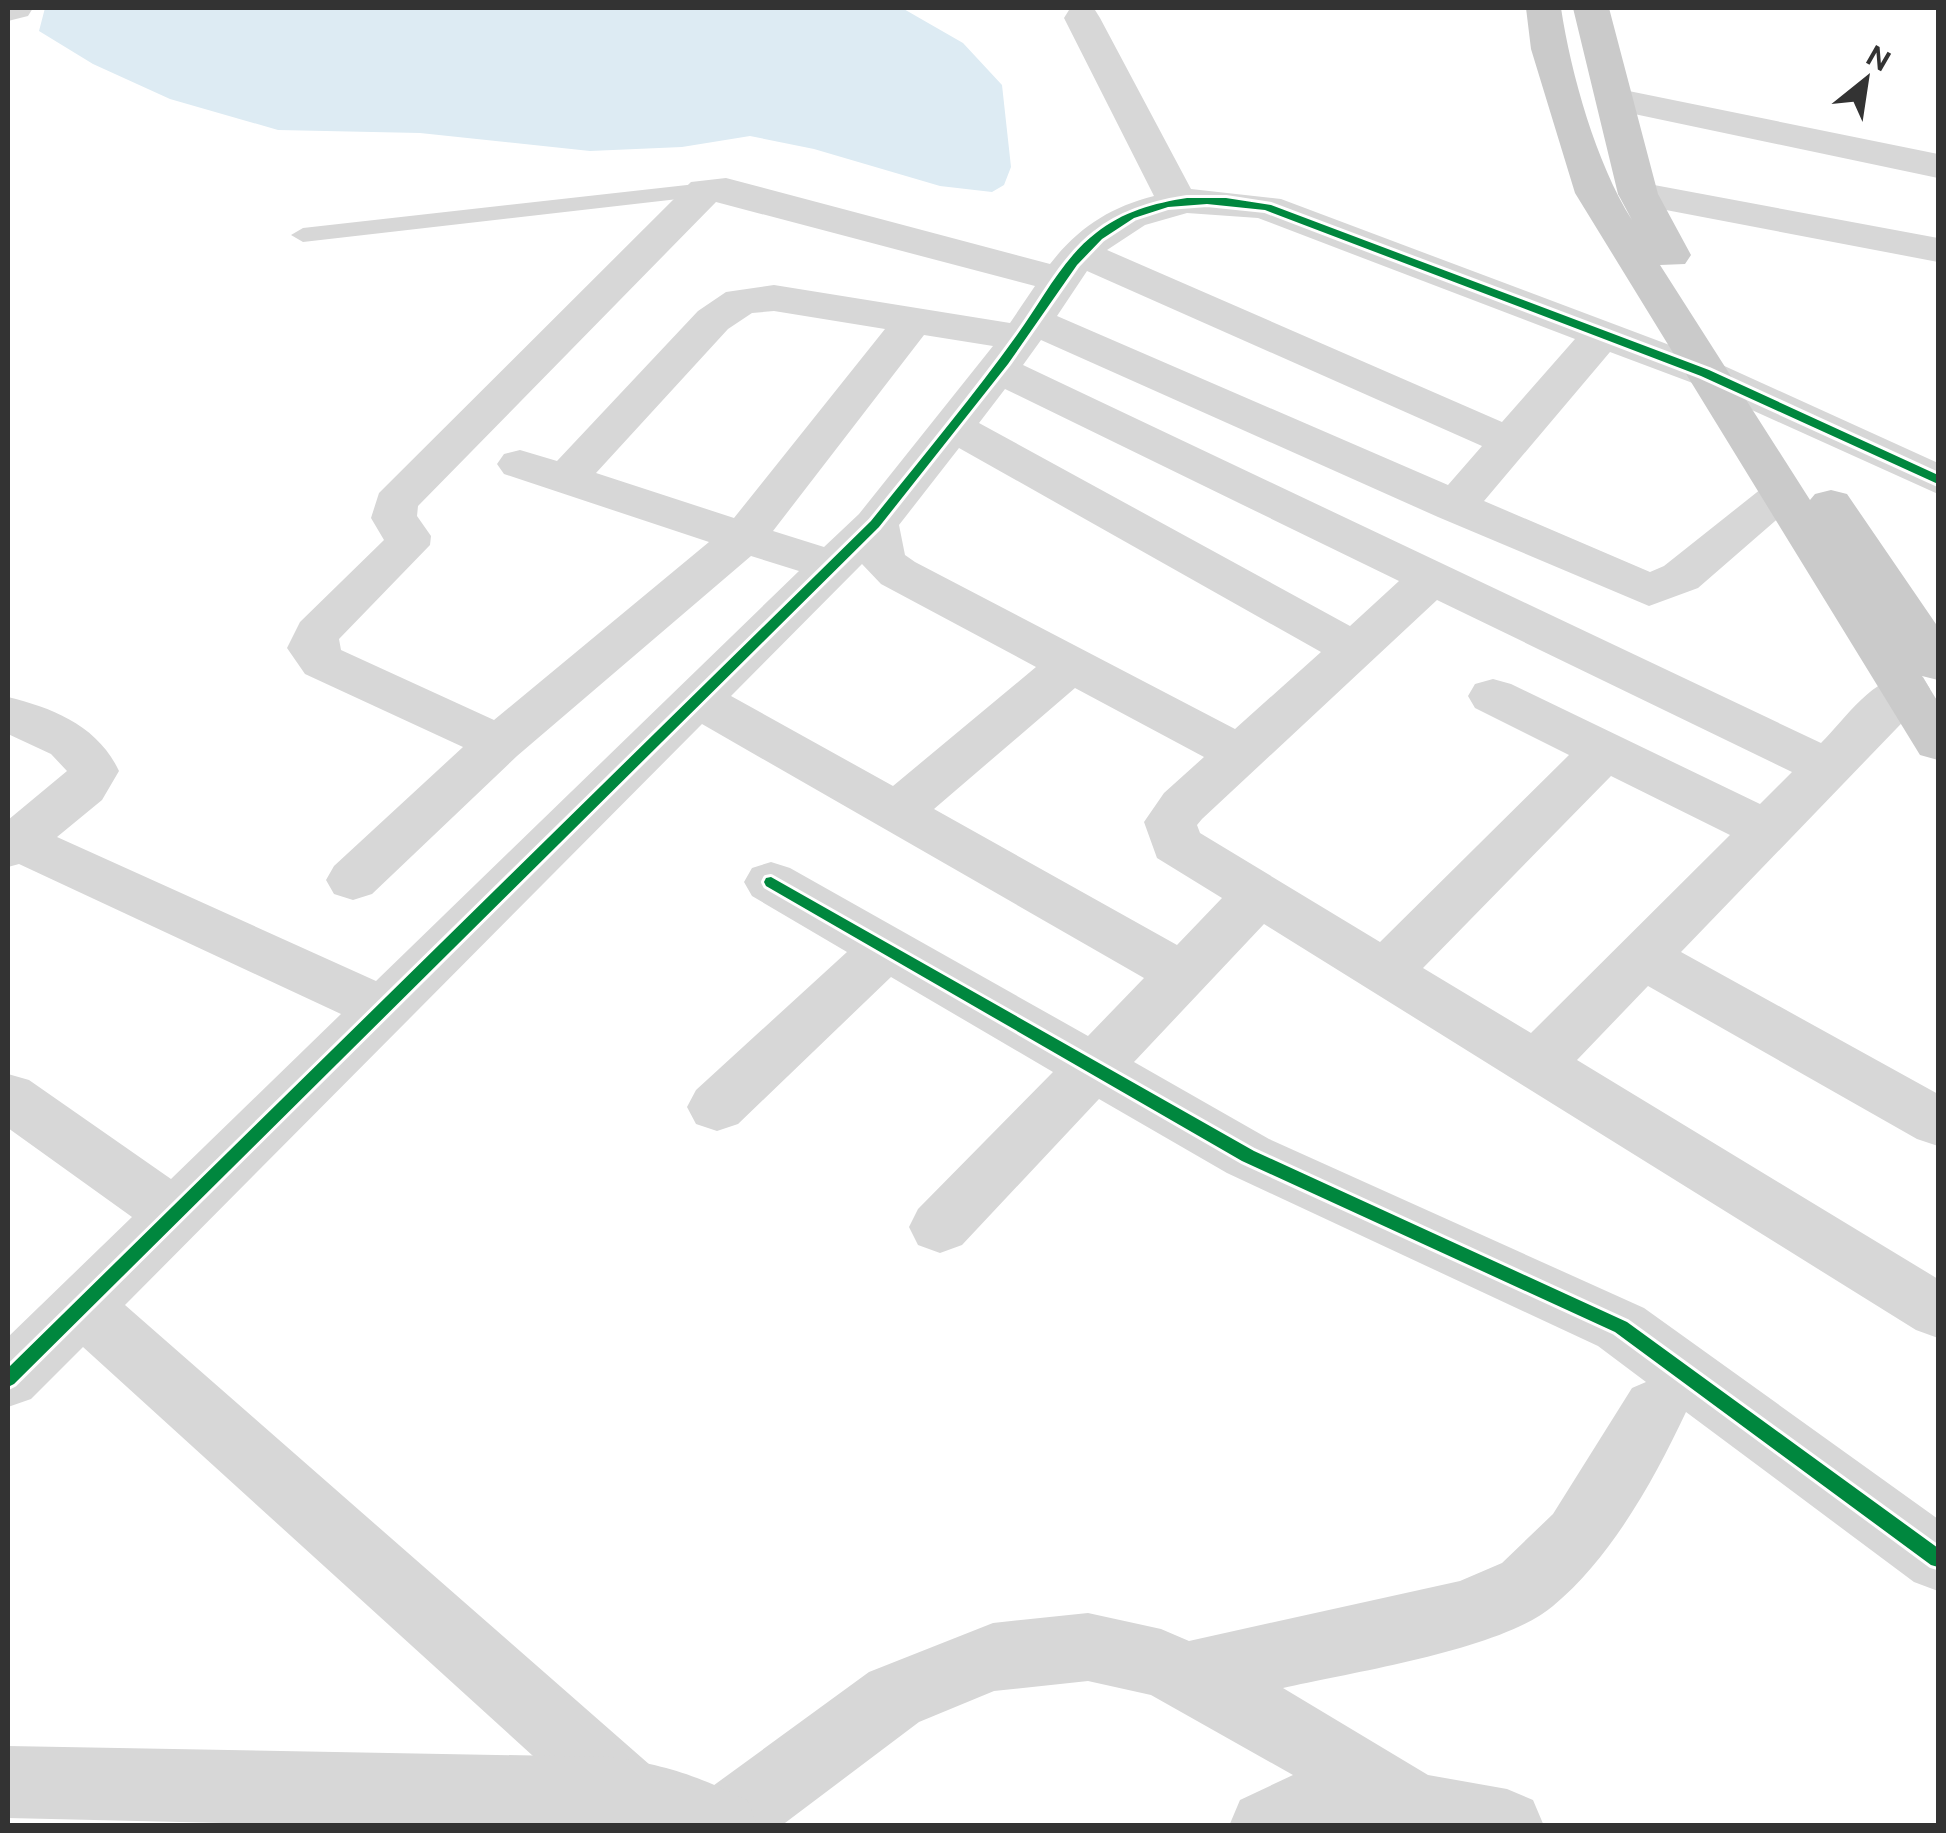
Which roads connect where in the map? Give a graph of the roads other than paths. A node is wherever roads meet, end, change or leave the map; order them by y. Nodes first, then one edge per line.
1 (15, 8) edge
2 (1543, 8) edge
3 (1591, 8) edge
4 (8, 10) edge
5 (1082, 18) dead end
6 (1614, 100) junction
7 (1938, 166) edge
8 (705, 190) junction
9 (1638, 194) junction
10 (1177, 201) junction
11 (302, 235) dead end
12 (1938, 250) edge
13 (1039, 313) junction
14 (914, 320) junction
15 (1602, 334) junction
16 (1704, 374) junction
17 (1761, 399) junction
18 (954, 427) junction
19 (1510, 442) junction
20 (520, 464) dead end
21 (566, 478) junction
22 (1938, 480) edge
23 (1782, 495) junction
24 (1454, 507) junction
25 (875, 524) junction
26 (744, 537) junction
27 (832, 566) junction
28 (1432, 578) junction
29 (1355, 650) junction
30 (1070, 665) junction
31 (1922, 677) edge
32 (1493, 696) dead end
33 (696, 699) junction
34 (8, 714) edge
35 (1938, 742) edge
36 (500, 744) junction
37 (1604, 751) junction
38 (1241, 756) junction
39 (1828, 768) junction
40 (896, 812) junction
41 (1766, 830) junction
42 (12, 845) edge
43 (353, 880) dead end
44 (771, 882) dead end
45 (1259, 895) junction
46 (887, 948) junction
47 (1642, 956) junction
48 (1384, 973) junction
49 (1183, 974) junction
50 (383, 1008) junction
51 (1094, 1066) junction
52 (1535, 1066) junction
53 (8, 1098) edge
54 (717, 1107) dead end
55 (1938, 1122) edge
56 (174, 1214) junction
57 (940, 1227) dead end
58 (82, 1306) junction
59 (1938, 1311) edge
60 (8, 1379) edge
61 (1655, 1408) dead end
62 (1938, 1559) edge
63 (1184, 1676) junction
64 (8, 1782) edge
65 (632, 1798) junction
66 (1420, 1812) junction
67 (721, 1825) edge
68 (1266, 1826) edge
69 (1507, 1826) edge

1 - 4 street
2 - 16 main road
3 - 6 main road
5 - 10 street
6 - 7 street
6 - 9 main road
8 - 11 lane
8 - 13 street
8 - 36 street
9 - 12 street
9 - 17 main road
10 - 13 street
10 - 15 street
13 - 14 street
13 - 18 street
13 - 19 street
13 - 24 street
13 - 28 street
14 - 21 street
14 - 26 street
15 - 16 street
15 - 19 street
16 - 17 street
16 - 23 main road
17 - 22 street
17 - 31 main road
18 - 25 street
18 - 29 street
19 - 24 street
20 - 21 street
21 - 26 street
23 - 24 street
23 - 31 main road
25 - 27 street
25 - 30 street
26 - 27 street
26 - 36 street
27 - 33 street
28 - 29 street
28 - 39 street
29 - 38 street
30 - 38 street
30 - 40 street
31 - 35 main road
31 - 39 street
32 - 37 street
33 - 40 street
33 - 50 street
34 - 42 street
36 - 43 street
37 - 41 street
37 - 48 street
38 - 45 street
39 - 41 street
40 - 49 street
41 - 47 street
42 - 50 street
44 - 46 street
45 - 48 street
45 - 49 street
46 - 51 street
46 - 54 street
47 - 52 street
47 - 55 street
48 - 52 street
49 - 51 street
50 - 56 street
51 - 57 street
51 - 62 street
52 - 59 street
53 - 56 street
56 - 58 street
58 - 60 street
58 - 65 street
61 - 63 street
63 - 66 street
63 - 67 street
64 - 65 street
65 - 67 street
66 - 68 street
66 - 69 street

